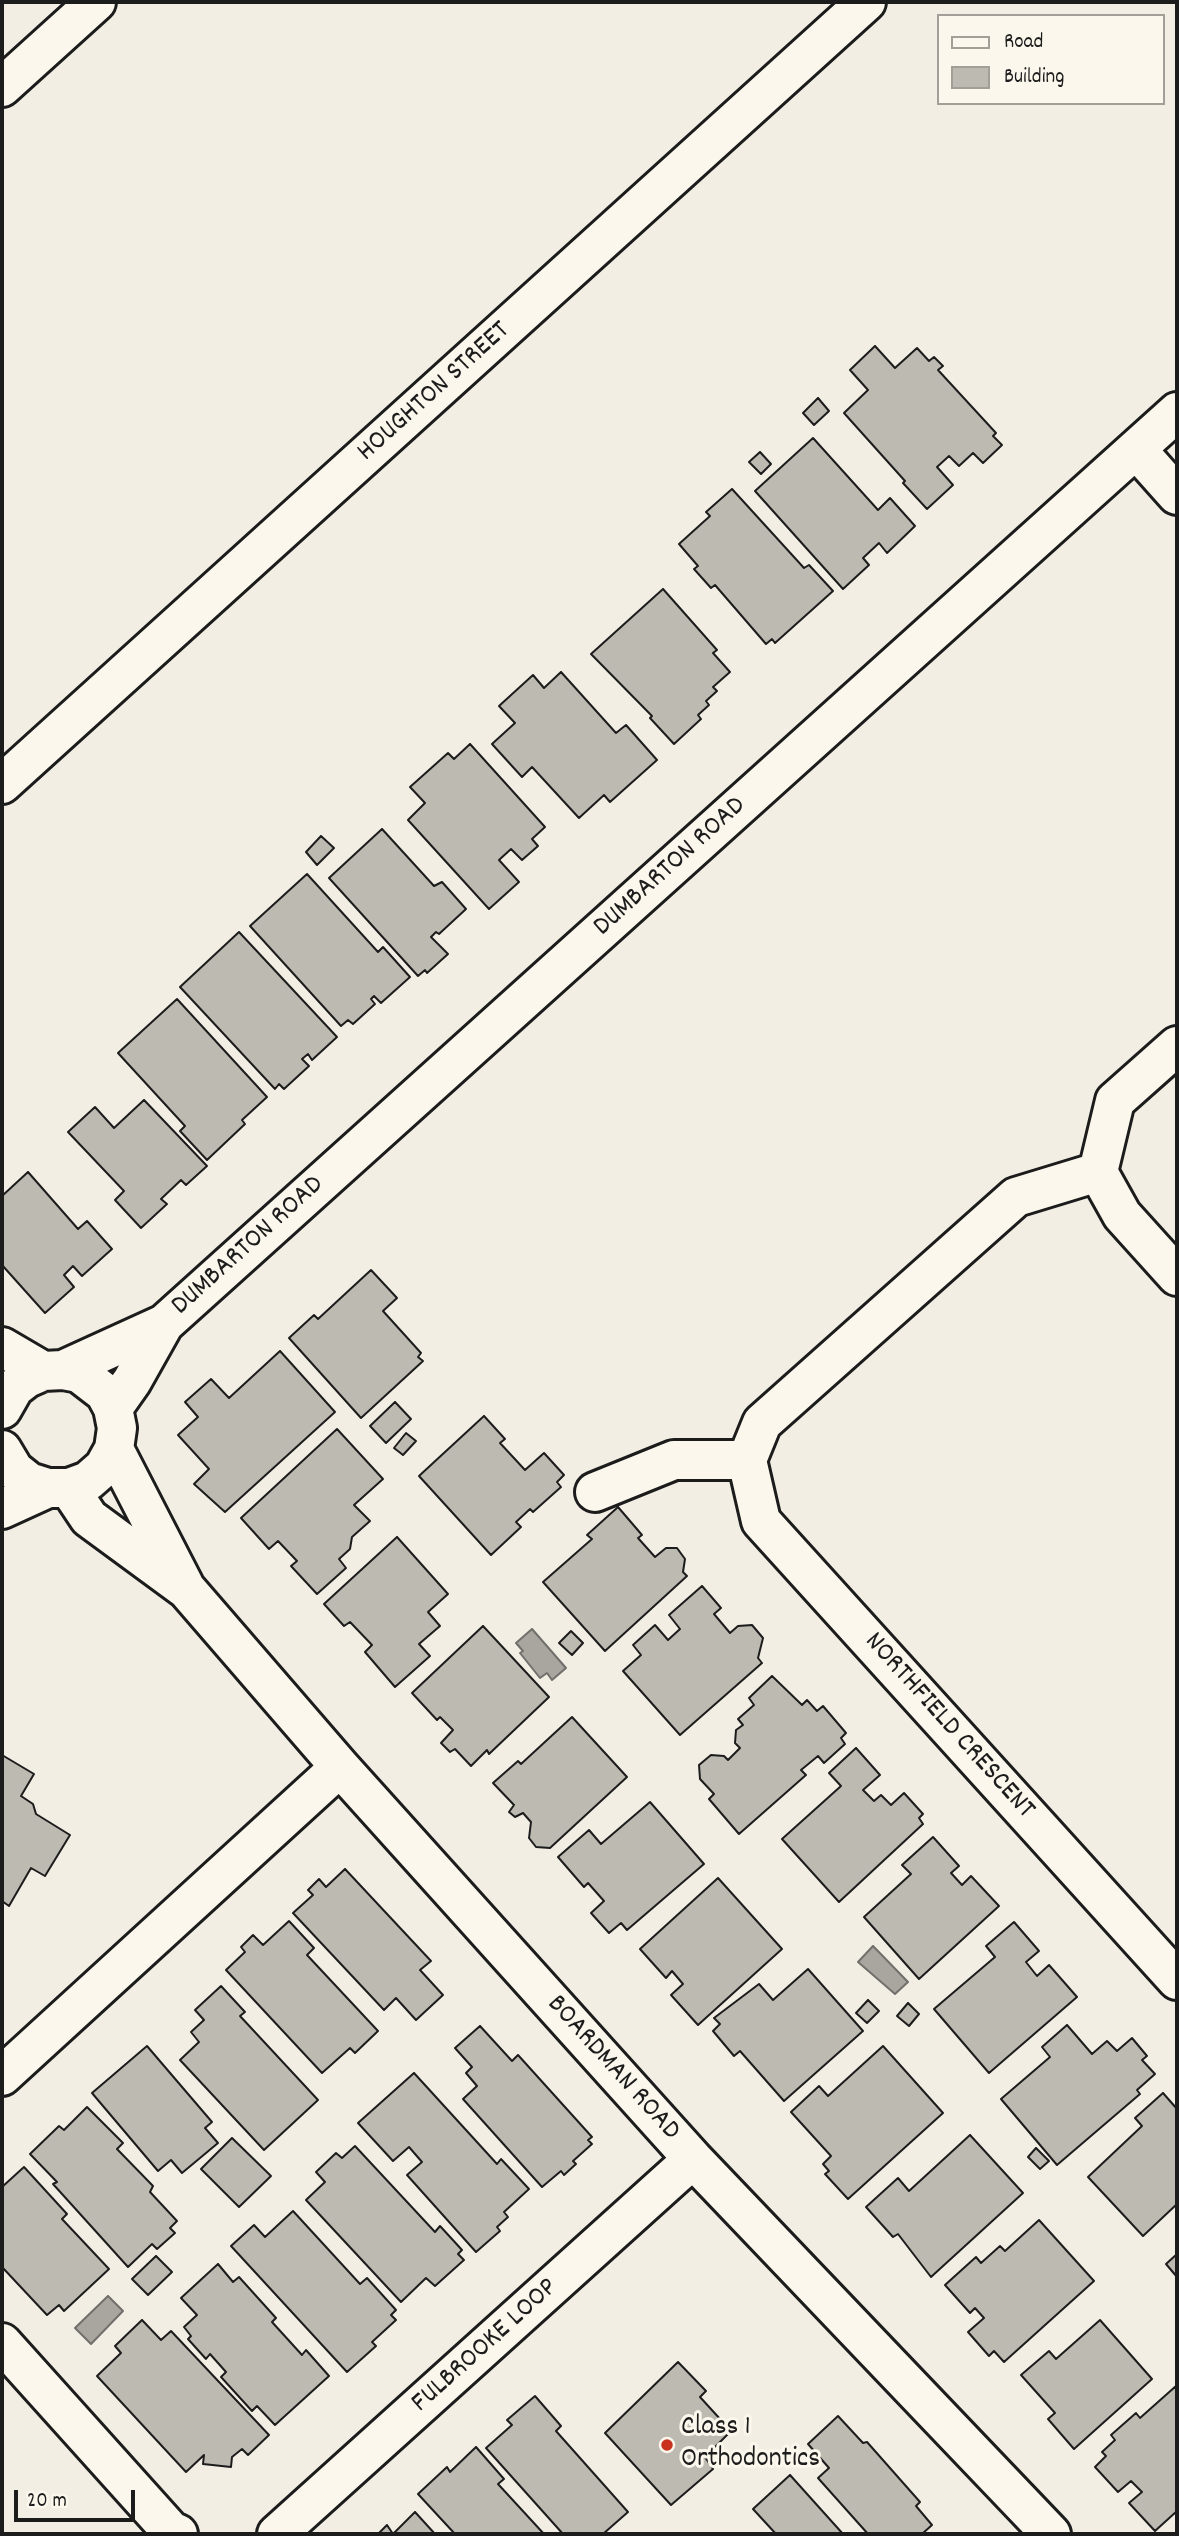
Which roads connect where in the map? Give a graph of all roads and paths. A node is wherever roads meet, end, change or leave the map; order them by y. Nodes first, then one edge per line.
1 (96, 2) edge
2 (866, 2) edge
3 (2, 87) edge
4 (1177, 412) edge
5 (1136, 449) junction
6 (1177, 495) edge
7 (2, 784) edge
8 (1177, 1046) edge
9 (1098, 1172) junction
10 (1177, 1276) edge
11 (164, 1324) junction
12 (2, 1347) edge
13 (53, 1370) junction
14 (113, 1408) junction
15 (2, 1409) edge
16 (114, 1449) junction
17 (2, 1450) edge
18 (747, 1460) junction
19 (58, 1488) junction
20 (595, 1492) dead end
21 (2, 1509) edge
22 (187, 1590) junction
23 (341, 1767) junction
24 (1177, 1980) edge
25 (2, 2076) edge
26 (693, 2159) junction
27 (2, 2343) edge
28 (1040, 2531) edge
29 (178, 2534) edge
30 (277, 2534) edge

1 - 3 street
2 - 7 street, HOUGHTON STREET
4 - 5 street, DUMBARTON ROAD
5 - 6 street
5 - 11 street, DUMBARTON ROAD
8 - 9 street
9 - 10 street
9 - 18 street
11 - 13 street, DUMBARTON ROAD
11 - 14 street, DUMBARTON ROAD
12 - 13 street
13 - 14 street
13 - 15 street
14 - 16 street, BOARDMAN ROAD
16 - 19 street
16 - 22 street, BOARDMAN ROAD
17 - 19 street, BOARDMAN ROAD
18 - 20 street
18 - 24 street, NORTHFIELD CRESCENT
19 - 21 street
19 - 22 street, BOARDMAN ROAD
22 - 23 street, BOARDMAN ROAD
23 - 25 street
23 - 26 street, BOARDMAN ROAD
26 - 28 street, BOARDMAN ROAD
26 - 30 street, FULBROOKE LOOP
27 - 29 street

